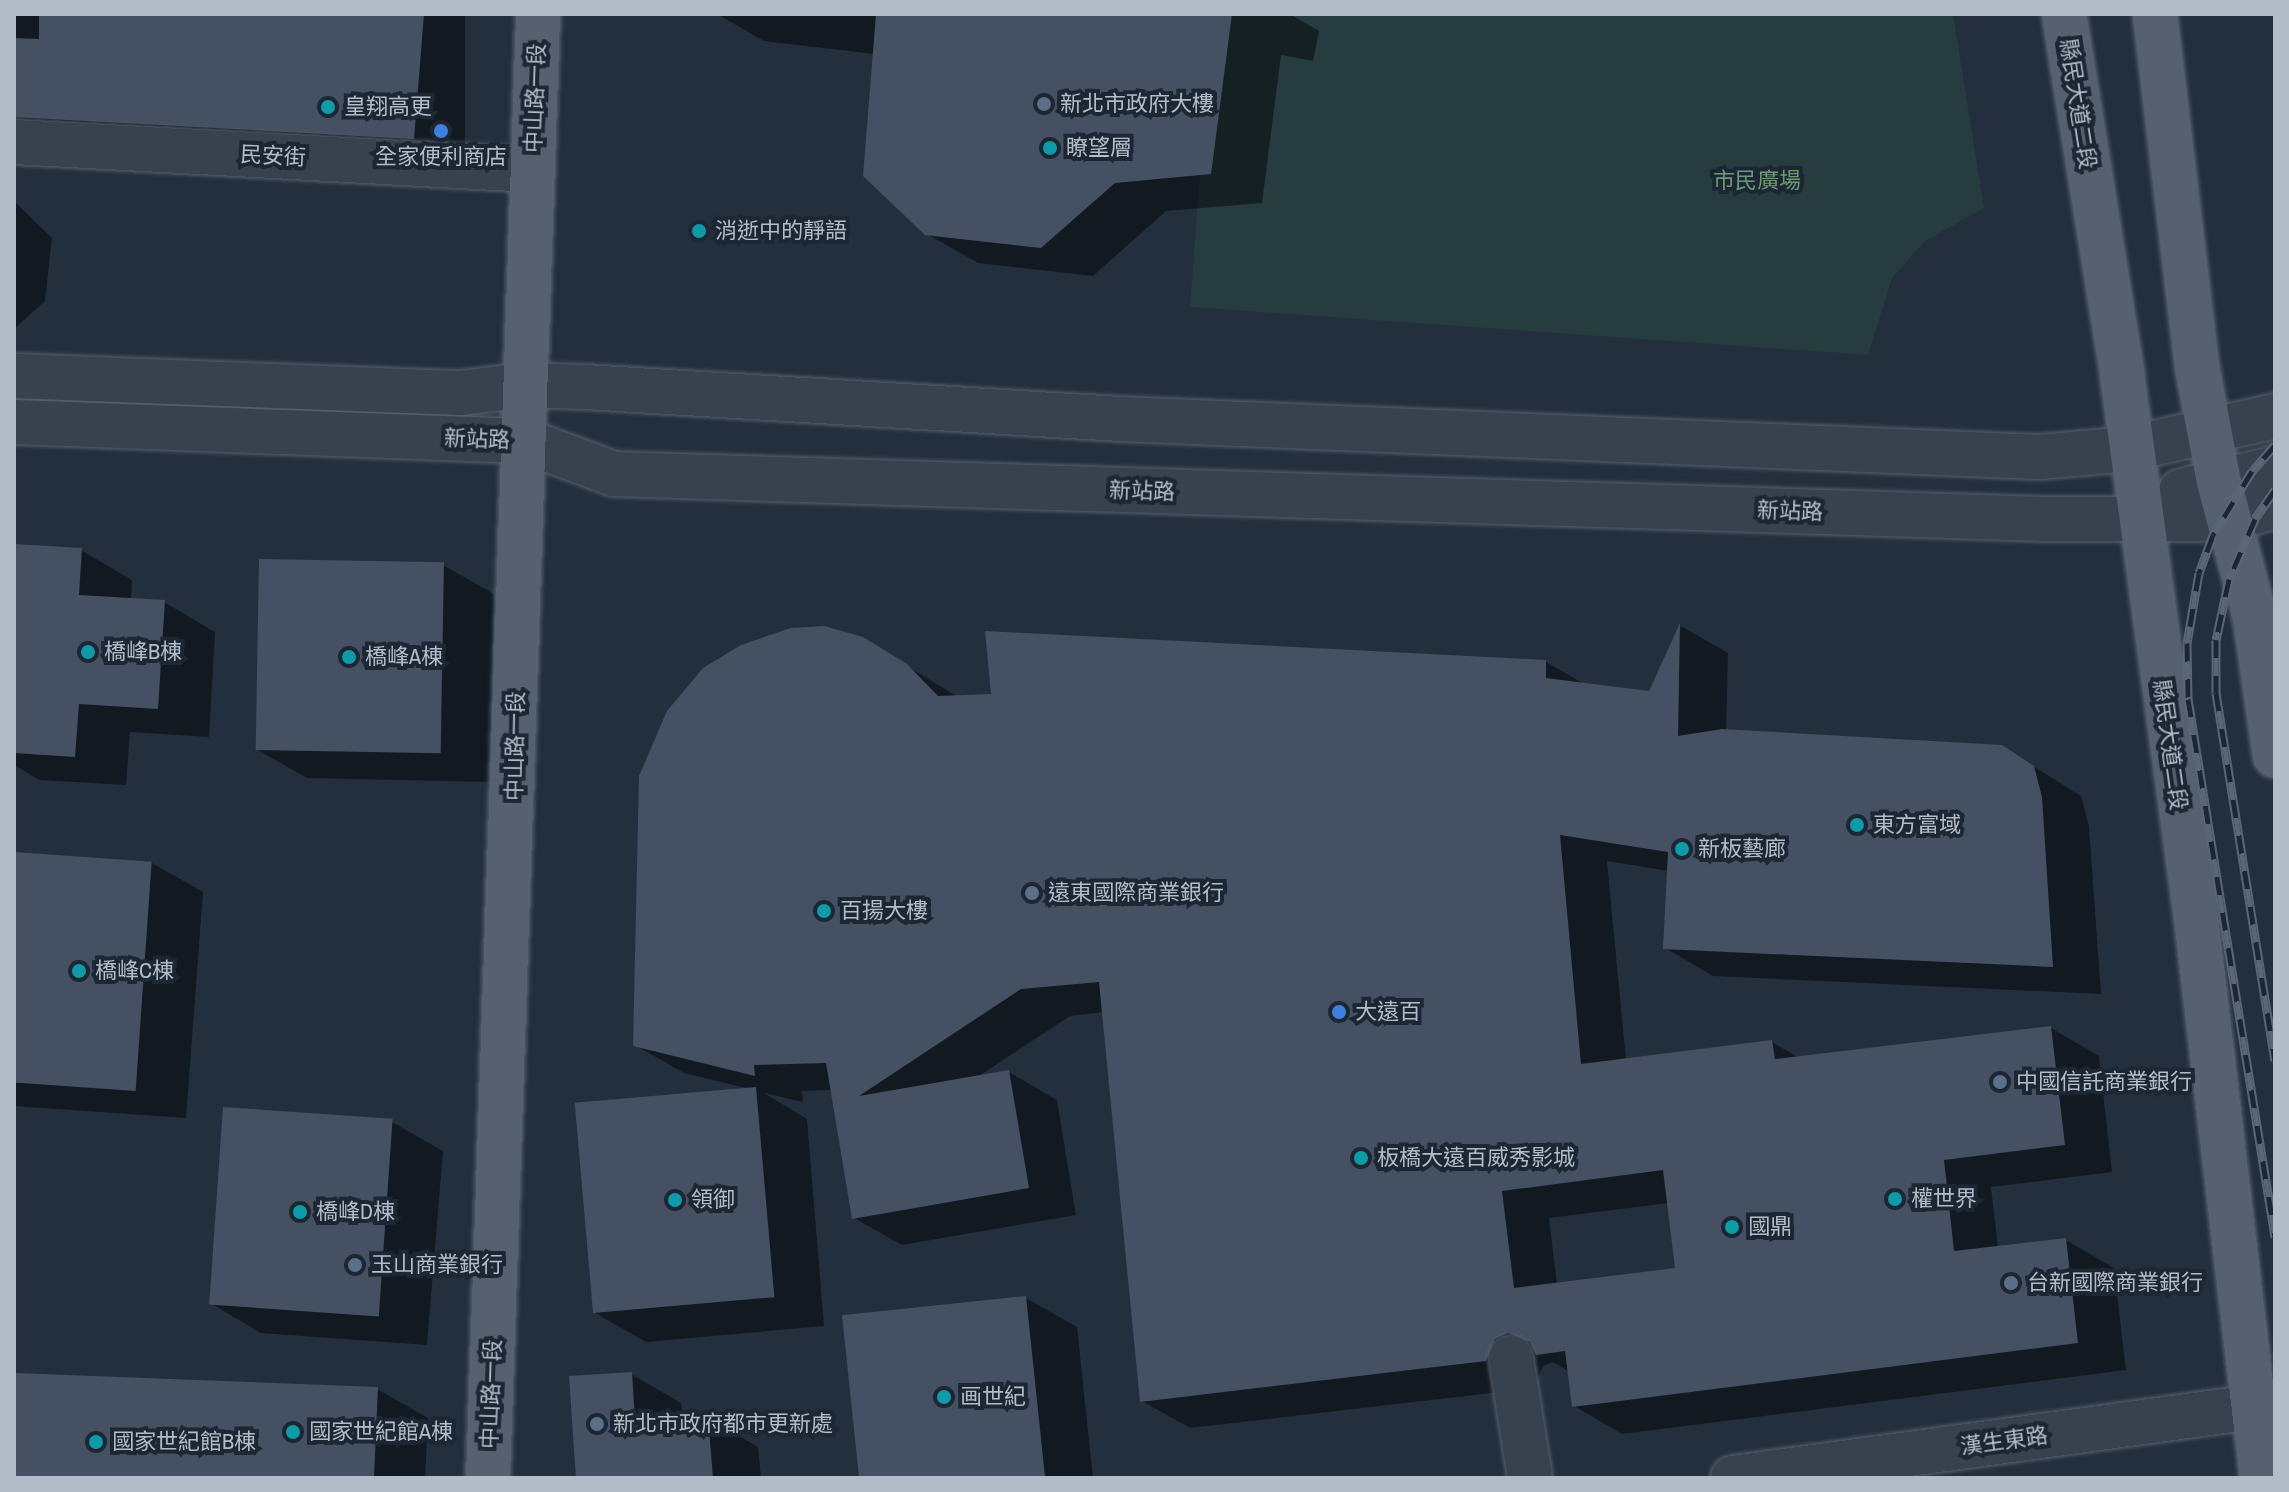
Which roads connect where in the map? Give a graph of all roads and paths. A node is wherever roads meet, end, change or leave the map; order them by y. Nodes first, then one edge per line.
1 (538, 14) edge
2 (2064, 14) edge
3 (2155, 14) edge
4 (14, 142) edge
5 (533, 170) junction
6 (14, 376) edge
7 (525, 385) junction
8 (2275, 416) edge
9 (14, 422) edge
10 (2208, 431) junction
11 (525, 441) junction
12 (2129, 449) junction
13 (2275, 468) edge
14 (2225, 500) junction
15 (2275, 506) edge
16 (2141, 518) junction
17 (2275, 756) edge
18 (1511, 1358) dead end
19 (2266, 1405) edge
20 (2275, 1476) edge
21 (488, 1478) edge
22 (1530, 1478) edge
23 (1733, 1478) edge
24 (2256, 1478) edge
25 (2262, 1478) edge

1 - 5 main road, 中山路一段
2 - 12 main road, 縣民大道二段
3 - 10 main road
4 - 5 street, 民安街
5 - 7 main road, 中山路一段
6 - 7 street, 新站路
7 - 11 main road, 中山路一段
7 - 12 street, 新站路
8 - 10 street, 新站路
9 - 11 street, 新站路
10 - 12 street, 新站路
10 - 14 main road
11 - 16 street, 新站路
11 - 21 main road, 中山路一段
12 - 16 main road, 縣民大道二段
13 - 14 street
14 - 15 street, 新站路
14 - 16 street, 新站路
14 - 17 main road
16 - 19 main road, 縣民大道二段
18 - 22 street
19 - 23 street, 漢生東路
19 - 25 main road, 縣民大道二段
20 - 25 street
24 - 25 street

